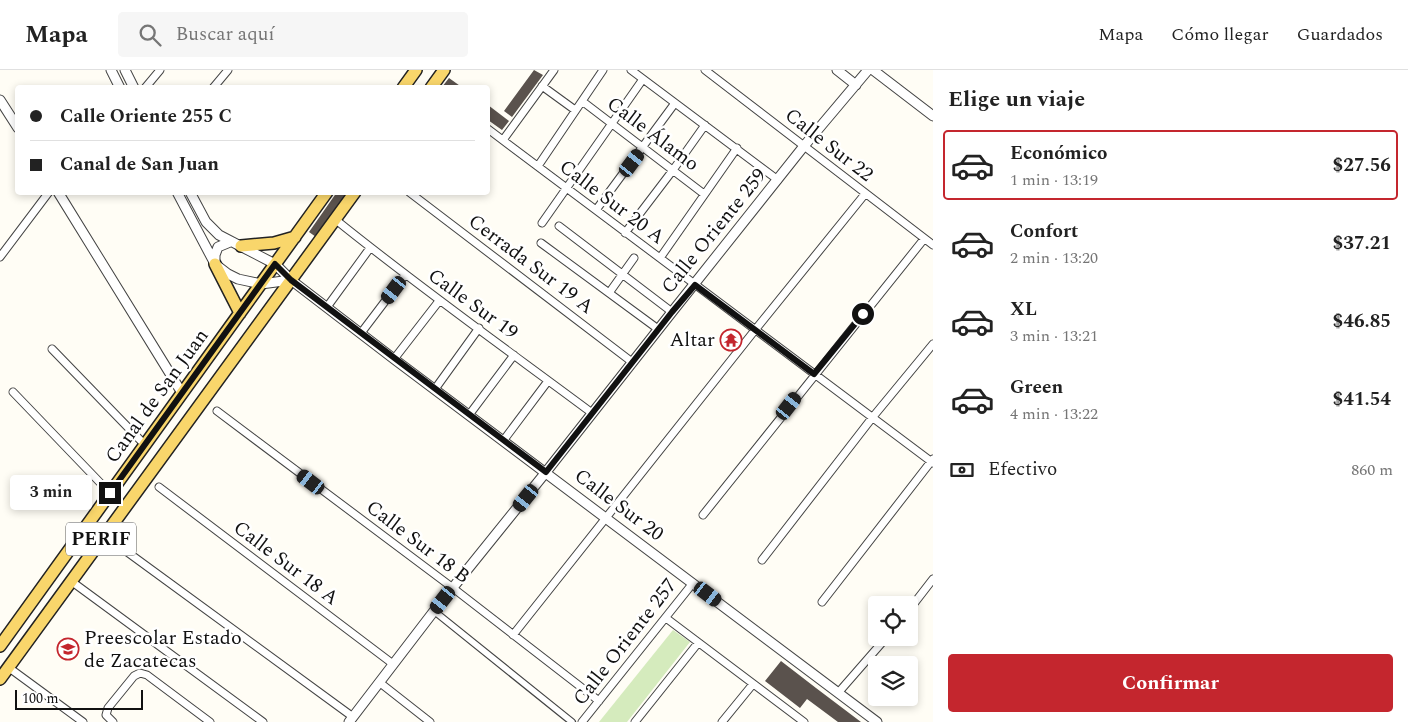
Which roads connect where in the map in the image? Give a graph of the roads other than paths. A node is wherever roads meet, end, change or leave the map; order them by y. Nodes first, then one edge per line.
1 (111, 70) edge
2 (125, 70) edge
3 (160, 70) edge
4 (228, 70) edge
5 (416, 70) edge
6 (444, 70) edge
7 (554, 70) edge
8 (603, 70) edge
9 (631, 70) edge
10 (705, 70) edge
11 (837, 70) edge
12 (868, 70) edge
13 (873, 70) edge
14 (643, 79) junction
15 (118, 85) edge
16 (132, 85) edge
17 (148, 85) edge
18 (216, 85) edge
19 (405, 85) edge
20 (433, 85) edge
21 (856, 85) junction
22 (542, 86) junction
23 (0, 100) edge
24 (582, 101) junction
25 (675, 103) junction
26 (575, 110) junction
27 (933, 116) edge
28 (15, 123) edge
29 (613, 124) junction
30 (704, 125) junction
31 (490, 130) edge
32 (503, 140) junction
33 (804, 146) junction
34 (643, 147) junction
35 (736, 148) junction
36 (538, 166) junction
37 (673, 170) junction
38 (778, 180) junction
39 (568, 188) junction
40 (704, 194) junction
41 (865, 194) junction
42 (47, 195) edge
43 (60, 195) edge
44 (178, 195) edge
45 (192, 195) edge
46 (325, 195) edge
47 (353, 195) edge
48 (413, 195) edge
49 (596, 210) junction
50 (336, 220) junction
51 (542, 224) dead end
52 (559, 226) dead end
53 (625, 233) junction
54 (295, 237) junction
55 (924, 239) junction
56 (541, 243) dead end
57 (236, 244) junction
58 (933, 245) edge
59 (370, 248) junction
60 (1, 255) edge
61 (634, 258) dead end
62 (660, 258) junction
63 (215, 264) junction
64 (275, 264) junction
65 (405, 275) junction
66 (622, 275) junction
67 (291, 280) junction
68 (261, 284) junction
69 (695, 285) junction
70 (609, 293) junction
71 (439, 301) junction
72 (327, 306) junction
73 (672, 312) junction
74 (240, 313) junction
75 (479, 328) junction
76 (658, 329) junction
77 (755, 330) junction
78 (362, 333) junction
79 (933, 344) edge
80 (52, 348) dead end
81 (514, 355) junction
82 (394, 359) junction
83 (632, 362) junction
84 (814, 374) junction
85 (548, 381) junction
86 (435, 389) junction
87 (13, 392) dead end
88 (182, 392) junction
89 (216, 411) dead end
90 (592, 414) junction
91 (469, 416) junction
92 (872, 418) junction
93 (503, 441) junction
94 (144, 445) junction
95 (932, 461) edge
96 (546, 472) junction
97 (159, 487) dead end
98 (110, 493) junction
99 (703, 515) dead end
100 (606, 518) junction
101 (104, 536) junction
102 (762, 560) dead end
103 (933, 579) edge
104 (693, 583) junction
105 (76, 585) junction
106 (453, 588) junction
107 (918, 598) edge
108 (822, 602) dead end
109 (434, 611) junction
110 (666, 618) junction
111 (513, 635) junction
112 (698, 643) junction
113 (0, 646) edge
114 (879, 646) edge
115 (393, 664) junction
116 (8, 667) junction
117 (0, 679) edge
118 (379, 682) junction
119 (753, 684) junction
120 (838, 693) junction
121 (598, 701) junction
122 (351, 719) edge
123 (83, 722) edge
124 (113, 722) edge
125 (210, 722) edge
126 (263, 722) edge
127 (430, 722) edge
128 (572, 722) edge
129 (582, 722) edge
130 (636, 722) edge
131 (722, 722) edge
132 (804, 722) edge
133 (877, 722) edge

1 - 15 street
2 - 16 street
3 - 17 street
4 - 18 street
5 - 19 main road
6 - 20 main road
7 - 22 street
8 - 24 street
9 - 14 street
10 - 33 street, Calle Sur 22
11 - 21 street
12 - 21 street, Calle Oriente 259
13 - 27 street
14 - 25 street
14 - 29 street
21 - 33 street, Calle Oriente 259
22 - 26 street, Calle Álamo
22 - 32 street
23 - 28 street
24 - 26 street
24 - 29 street, Calle Álamo
25 - 30 street
25 - 34 street
26 - 36 street
29 - 34 street, Calle Álamo
29 - 39 street
30 - 35 street
30 - 37 street
31 - 32 street, Calle Sur 20 A
32 - 36 street, Calle Sur 20 A
33 - 38 street, Calle Oriente 259
33 - 41 street, Calle Sur 22
34 - 37 street, Calle Álamo
34 - 49 street
35 - 38 street
35 - 40 street
36 - 39 street, Calle Sur 20 A
37 - 40 street, Calle Álamo
37 - 53 street
38 - 69 street, Calle Oriente 259
39 - 49 street, Calle Sur 20 A
39 - 51 street
40 - 62 street
41 - 55 street, Calle Sur 22
41 - 77 street
42 - 60 street
43 - 88 street
44 - 63 street
45 - 57 street, Calle Sur 20
46 - 54 main road, Canal de San Juan / PERIF
47 - 50 main road, Canal de San Juan / PERIF
48 - 83 street, Cerrada Sur 19 A
49 - 53 street, Calle Sur 20 A
50 - 59 street, Calle Sur 19
50 - 67 main road, Canal de San Juan / PERIF
52 - 66 street
53 - 62 street, Calle Sur 20 A
54 - 57 main road
54 - 64 main road, Canal de San Juan / PERIF
55 - 58 street, Calle Sur 22
55 - 84 street
56 - 70 street
57 - 63 street
57 - 64 street, Calle Sur 20
59 - 65 street, Calle Sur 19
59 - 72 street
61 - 66 street
62 - 69 street, Calle Sur 20 A
63 - 68 street
63 - 74 main road
64 - 67 street, Calle Sur 20
64 - 68 main road, Canal de San Juan / PERIF
65 - 71 street, Calle Sur 19
65 - 78 street
66 - 70 street
66 - 73 street
67 - 68 street
67 - 72 street, Calle Sur 20
67 - 101 main road, Canal de San Juan / PERIF
68 - 74 main road, Canal de San Juan / PERIF
69 - 73 street, Calle Oriente 259
69 - 77 street, Calle Sur 20 A
70 - 76 street
71 - 75 street, Calle Sur 19
71 - 82 street
72 - 78 street, Calle Sur 20
73 - 76 street, Calle Oriente 259
74 - 88 main road, Canal de San Juan / PERIF
75 - 81 street, Calle Sur 19
75 - 86 street
76 - 83 street, Calle Oriente 259
77 - 84 street, Calle Sur 20 A
77 - 100 street
78 - 82 street, Calle Sur 20
79 - 92 street
80 - 94 street
81 - 85 street, Calle Sur 19
81 - 91 street
82 - 86 street, Calle Sur 20
83 - 90 street, Calle Oriente 259
84 - 92 street, Calle Sur 20 A
84 - 99 street
85 - 90 street, Calle Sur 19
85 - 93 street
86 - 91 street, Calle Sur 20
87 - 98 street
88 - 94 main road, Canal de San Juan / PERIF
89 - 106 street, Calle Sur 18 B
90 - 96 street, Calle Oriente 259
91 - 93 street, Calle Sur 20
92 - 95 street, Calle Sur 20 A
92 - 102 street
93 - 96 street, Calle Sur 20
94 - 98 main road, Canal de San Juan / PERIF
95 - 108 street
96 - 100 street, Calle Sur 20
96 - 106 street, Calle Oriente 259
97 - 115 street, Calle Sur 18 A
98 - 113 main road, Canal de San Juan / PERIF
100 - 104 street, Calle Sur 20
100 - 111 street
101 - 105 main road, Canal de San Juan / PERIF
101 - 122 street
103 - 107 street
104 - 110 street, Calle Oriente 257
104 - 120 street, Calle Sur 20
105 - 116 main road, Canal de San Juan / PERIF
105 - 126 street
106 - 109 street, Calle Oriente 259
106 - 111 street, Calle Sur 18 B
109 - 115 street, Calle Oriente 259
109 - 128 street
110 - 112 street
110 - 121 street, Calle Oriente 257
111 - 121 street, Calle Sur 18 B
112 - 119 street
112 - 130 street
114 - 120 street
115 - 118 street, Calle Oriente 259
116 - 117 main road, Canal de San Juan / PERIF
116 - 123 street
118 - 122 street, Calle Oriente 259
118 - 127 street
119 - 131 street
119 - 132 street
120 - 133 street, Calle Sur 20
121 - 129 street, Calle Oriente 257
124 - 125 street

